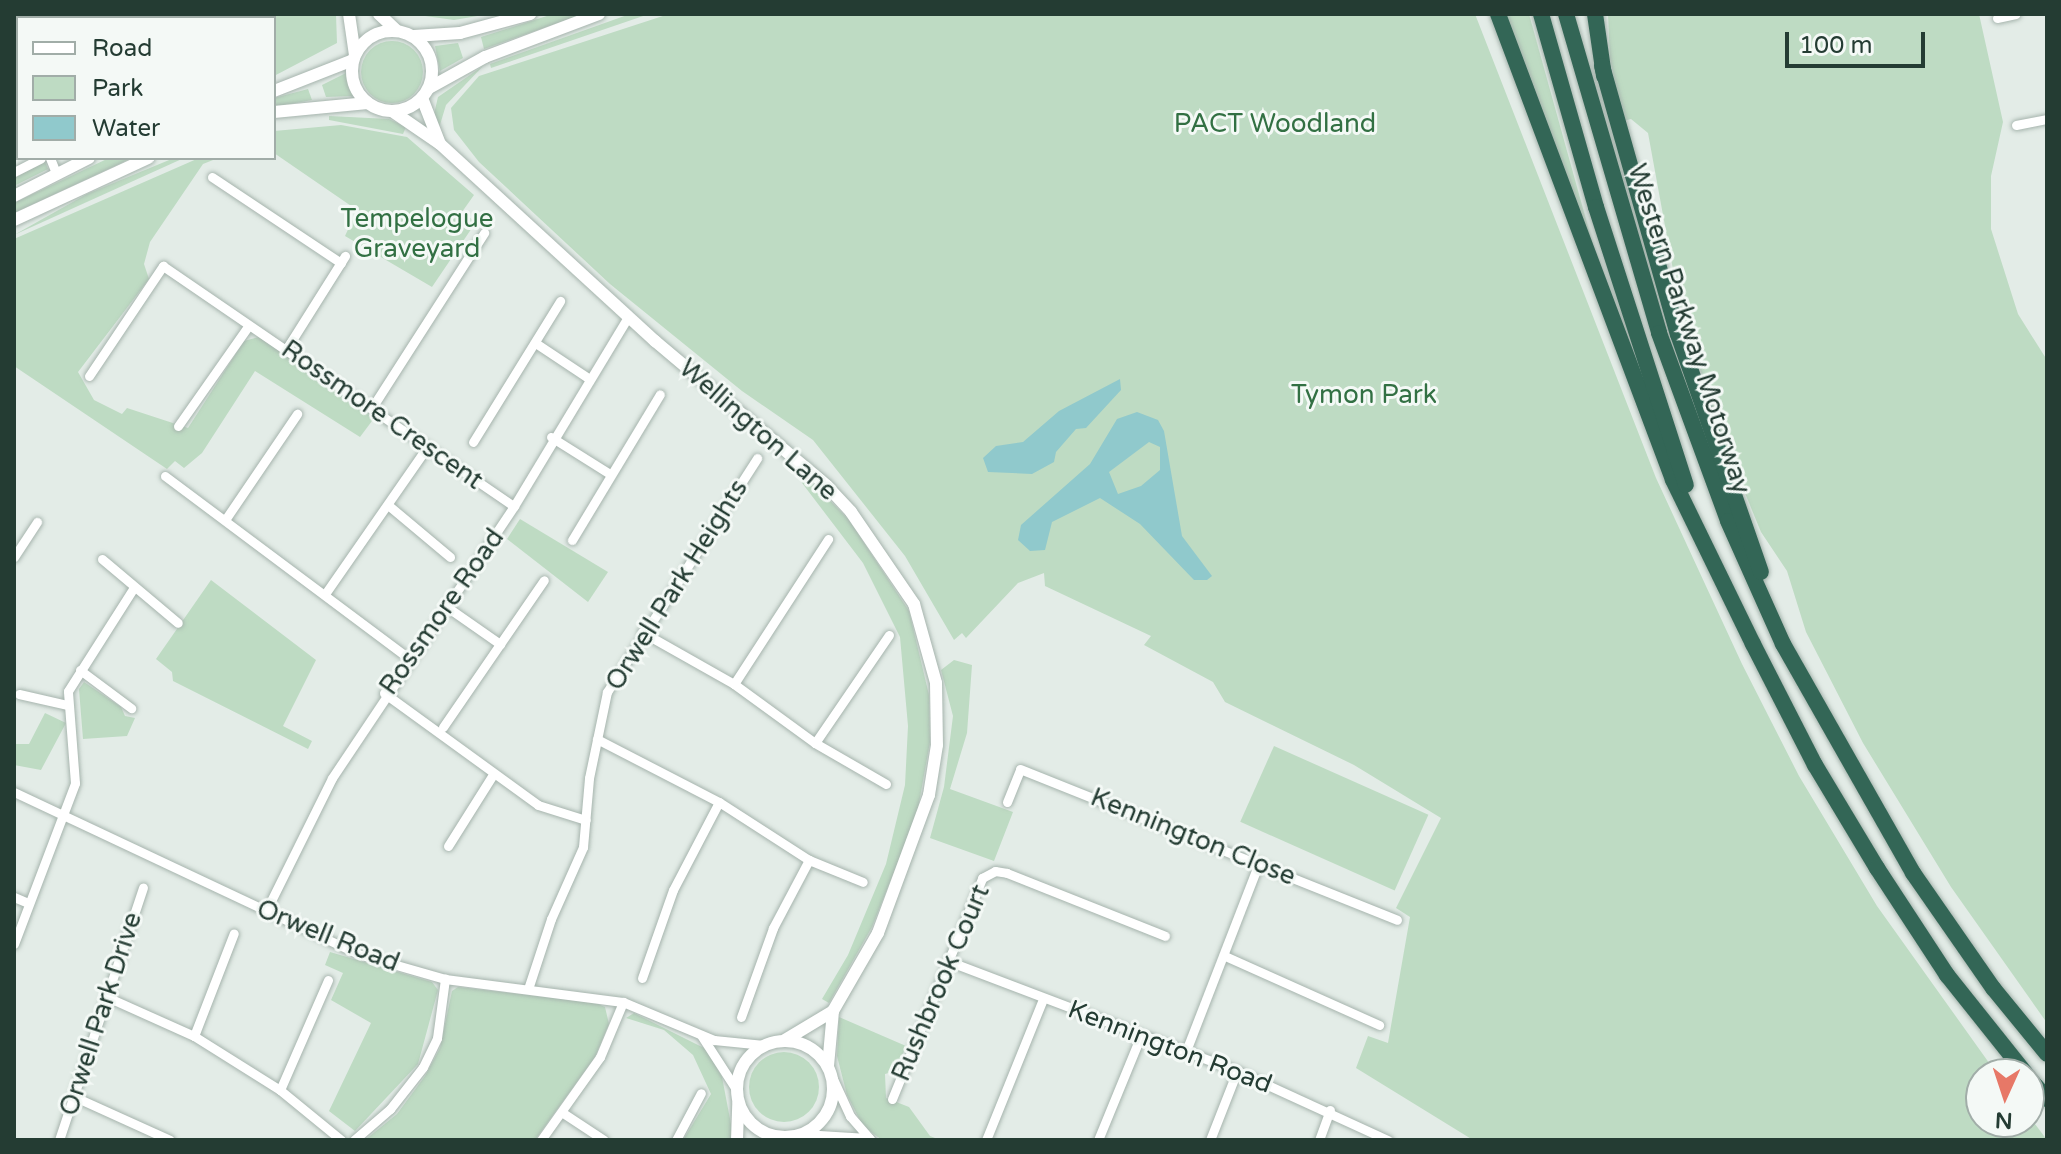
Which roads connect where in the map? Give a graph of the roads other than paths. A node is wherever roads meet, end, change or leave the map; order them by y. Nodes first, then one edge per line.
1 (349, 14) edge
2 (379, 14) edge
3 (530, 14) edge
4 (599, 14) edge
5 (1487, 14) edge
6 (1498, 14) edge
7 (1541, 14) edge
8 (1566, 14) edge
9 (1595, 14) edge
10 (2016, 14) edge
11 (1997, 18) dead end
12 (397, 31) junction
13 (414, 36) junction
14 (354, 58) junction
15 (1602, 66) junction
16 (1522, 87) junction
17 (276, 90) edge
18 (426, 93) junction
19 (368, 103) junction
20 (392, 111) junction
21 (276, 112) edge
22 (2047, 119) edge
23 (2016, 125) dead end
24 (440, 144) junction
25 (37, 160) edge
26 (51, 160) edge
27 (85, 160) edge
28 (144, 160) edge
29 (14, 172) edge
30 (56, 173) junction
31 (212, 177) dead end
32 (14, 196) edge
33 (14, 220) edge
34 (484, 233) dead end
35 (560, 301) dead end
36 (628, 317) junction
37 (249, 325) junction
38 (537, 344) junction
39 (287, 348) junction
40 (89, 376) dead end
41 (588, 378) junction
42 (1679, 389) junction
43 (660, 394) dead end
44 (373, 406) junction
45 (297, 414) dead end
46 (178, 426) dead end
47 (551, 437) junction
48 (473, 442) dead end
49 (428, 446) junction
50 (757, 458) dead end
51 (610, 474) junction
52 (165, 476) dead end
53 (388, 505) junction
54 (514, 506) junction
55 (227, 517) junction
56 (37, 522) dead end
57 (828, 539) dead end
58 (1705, 539) junction
59 (572, 540) dead end
60 (14, 557) edge
61 (450, 557) dead end
62 (102, 559) dead end
63 (544, 580) dead end
64 (133, 589) junction
65 (325, 594) junction
66 (447, 607) junction
67 (178, 623) dead end
68 (642, 632) junction
69 (889, 635) dead end
70 (500, 644) junction
71 (1783, 644) junction
72 (403, 654) dead end
73 (80, 670) junction
74 (734, 684) junction
75 (384, 693) junction
76 (19, 694) dead end
77 (67, 705) junction
78 (131, 708) dead end
79 (443, 727) dead end
80 (597, 739) junction
81 (815, 743) junction
82 (492, 776) junction
83 (886, 784) dead end
84 (14, 792) edge
85 (719, 802) junction
86 (1007, 802) dead end
87 (64, 816) junction
88 (586, 820) junction
89 (448, 846) dead end
90 (809, 860) junction
91 (1259, 863) junction
92 (863, 882) dead end
93 (143, 888) dead end
94 (14, 897) edge
95 (28, 903) junction
96 (266, 911) junction
97 (1397, 920) dead end
98 (234, 933) dead end
99 (1165, 936) dead end
100 (14, 944) edge
101 (1225, 956) junction
102 (948, 961) junction
103 (642, 978) dead end
104 (445, 979) junction
105 (328, 980) dead end
106 (528, 989) junction
107 (107, 997) junction
108 (1043, 999) junction
109 (623, 1002) junction
110 (833, 1011) junction
111 (741, 1017) dead end
112 (1379, 1025) dead end
113 (698, 1033) junction
114 (1141, 1035) junction
115 (194, 1036) junction
116 (785, 1040) junction
117 (764, 1045) junction
118 (1186, 1051) junction
119 (2047, 1054) edge
120 (2013, 1058) edge
121 (1237, 1071) junction
122 (830, 1073) junction
123 (280, 1090) junction
124 (701, 1093) dead end
125 (737, 1094) junction
126 (75, 1097) junction
127 (892, 1099) dead end
128 (1330, 1110) junction
129 (563, 1113) junction
130 (803, 1134) junction
131 (779, 1138) edge
132 (870, 1139) edge
133 (59, 1140) edge
134 (170, 1140) edge
135 (341, 1140) edge
136 (354, 1140) edge
137 (541, 1140) edge
138 (604, 1140) edge
139 (676, 1140) edge
140 (737, 1140) edge
141 (986, 1140) edge
142 (1098, 1140) edge
143 (1210, 1140) edge
144 (1319, 1140) edge
145 (1388, 1140) edge

1 - 14 street
2 - 12 street
3 - 13 street
4 - 18 street
5 - 16 highway
6 - 16 highway
7 - 58 highway
8 - 42 highway, Western Parkway Motorway
9 - 15 highway
10 - 11 street
12 - 13 street
12 - 14 street
13 - 18 street
14 - 17 street
14 - 19 street
15 - 42 highway
15 - 71 highway
16 - 58 highway
18 - 20 street
18 - 24 street, Wellington Lane
19 - 20 street
19 - 21 street
20 - 24 street, Wellington Lane
22 - 23 street
24 - 36 street, Wellington Lane
25 - 29 street
26 - 30 street
27 - 30 street
28 - 33 street
30 - 32 street
31 - 39 street
34 - 44 street
35 - 38 street
36 - 41 street, Rossmore Road
36 - 110 street, Wellington Lane
37 - 39 street, Rossmore Crescent
37 - 40 street, Rossmore Crescent
37 - 46 street
38 - 41 street
38 - 48 street
39 - 44 street, Rossmore Crescent
41 - 47 street, Rossmore Road
42 - 71 highway, Western Parkway Motorway
43 - 51 street
44 - 49 street, Rossmore Crescent
45 - 55 street
47 - 51 street
47 - 54 street, Rossmore Road
49 - 53 street
49 - 54 street, Rossmore Crescent
50 - 68 street, Orwell Park Heights
51 - 59 street
52 - 55 street
53 - 61 street
53 - 65 street
54 - 66 street, Rossmore Road
55 - 65 street
56 - 60 street
57 - 74 street
58 - 120 highway
62 - 64 street
63 - 70 street
64 - 67 street
64 - 73 street
65 - 72 street
66 - 70 street
66 - 75 street, Rossmore Road
68 - 74 street
68 - 80 street, Orwell Park Heights
69 - 81 street
70 - 79 street
71 - 119 highway, Western Parkway Motorway
73 - 77 street
73 - 78 street
74 - 81 street
75 - 82 street
75 - 96 street, Rossmore Road
76 - 77 street
77 - 87 street
80 - 85 street
80 - 88 street, Orwell Park Heights
81 - 83 street
82 - 88 street
82 - 89 street
84 - 87 street, Orwell Road
85 - 90 street
85 - 103 street
86 - 91 street, Kennington Close
87 - 95 street
87 - 96 street, Orwell Road
88 - 106 street, Orwell Park Heights
90 - 92 street
90 - 111 street
91 - 97 street, Kennington Close
91 - 101 street
93 - 107 street, Orwell Park Drive
94 - 95 street
95 - 100 street
96 - 104 street, Orwell Road
98 - 115 street
99 - 102 street, Rushbrook Court
101 - 112 street
101 - 118 street
102 - 108 street, Kennington Road
102 - 127 street, Rushbrook Court
104 - 106 street, Orwell Road
104 - 136 street
105 - 123 street
106 - 109 street, Orwell Road
107 - 115 street
107 - 126 street, Orwell Park Drive
108 - 114 street, Kennington Road
108 - 141 street
109 - 113 street, Orwell Road
109 - 129 street
110 - 116 street, Wellington Lane
110 - 122 street, Wellington Lane
113 - 117 street, Orwell Road
113 - 125 street
114 - 118 street, Kennington Road
114 - 142 street
115 - 123 street
116 - 117 street
116 - 122 street
117 - 125 street
118 - 121 street, Kennington Road
121 - 128 street, Kennington Road
121 - 143 street
122 - 130 street
122 - 132 street
123 - 135 street
124 - 139 street
125 - 131 street
125 - 140 street
126 - 133 street, Orwell Park Drive
126 - 134 street
128 - 144 street
128 - 145 street, Kennington Road
129 - 137 street
129 - 138 street
130 - 131 street
130 - 132 street

